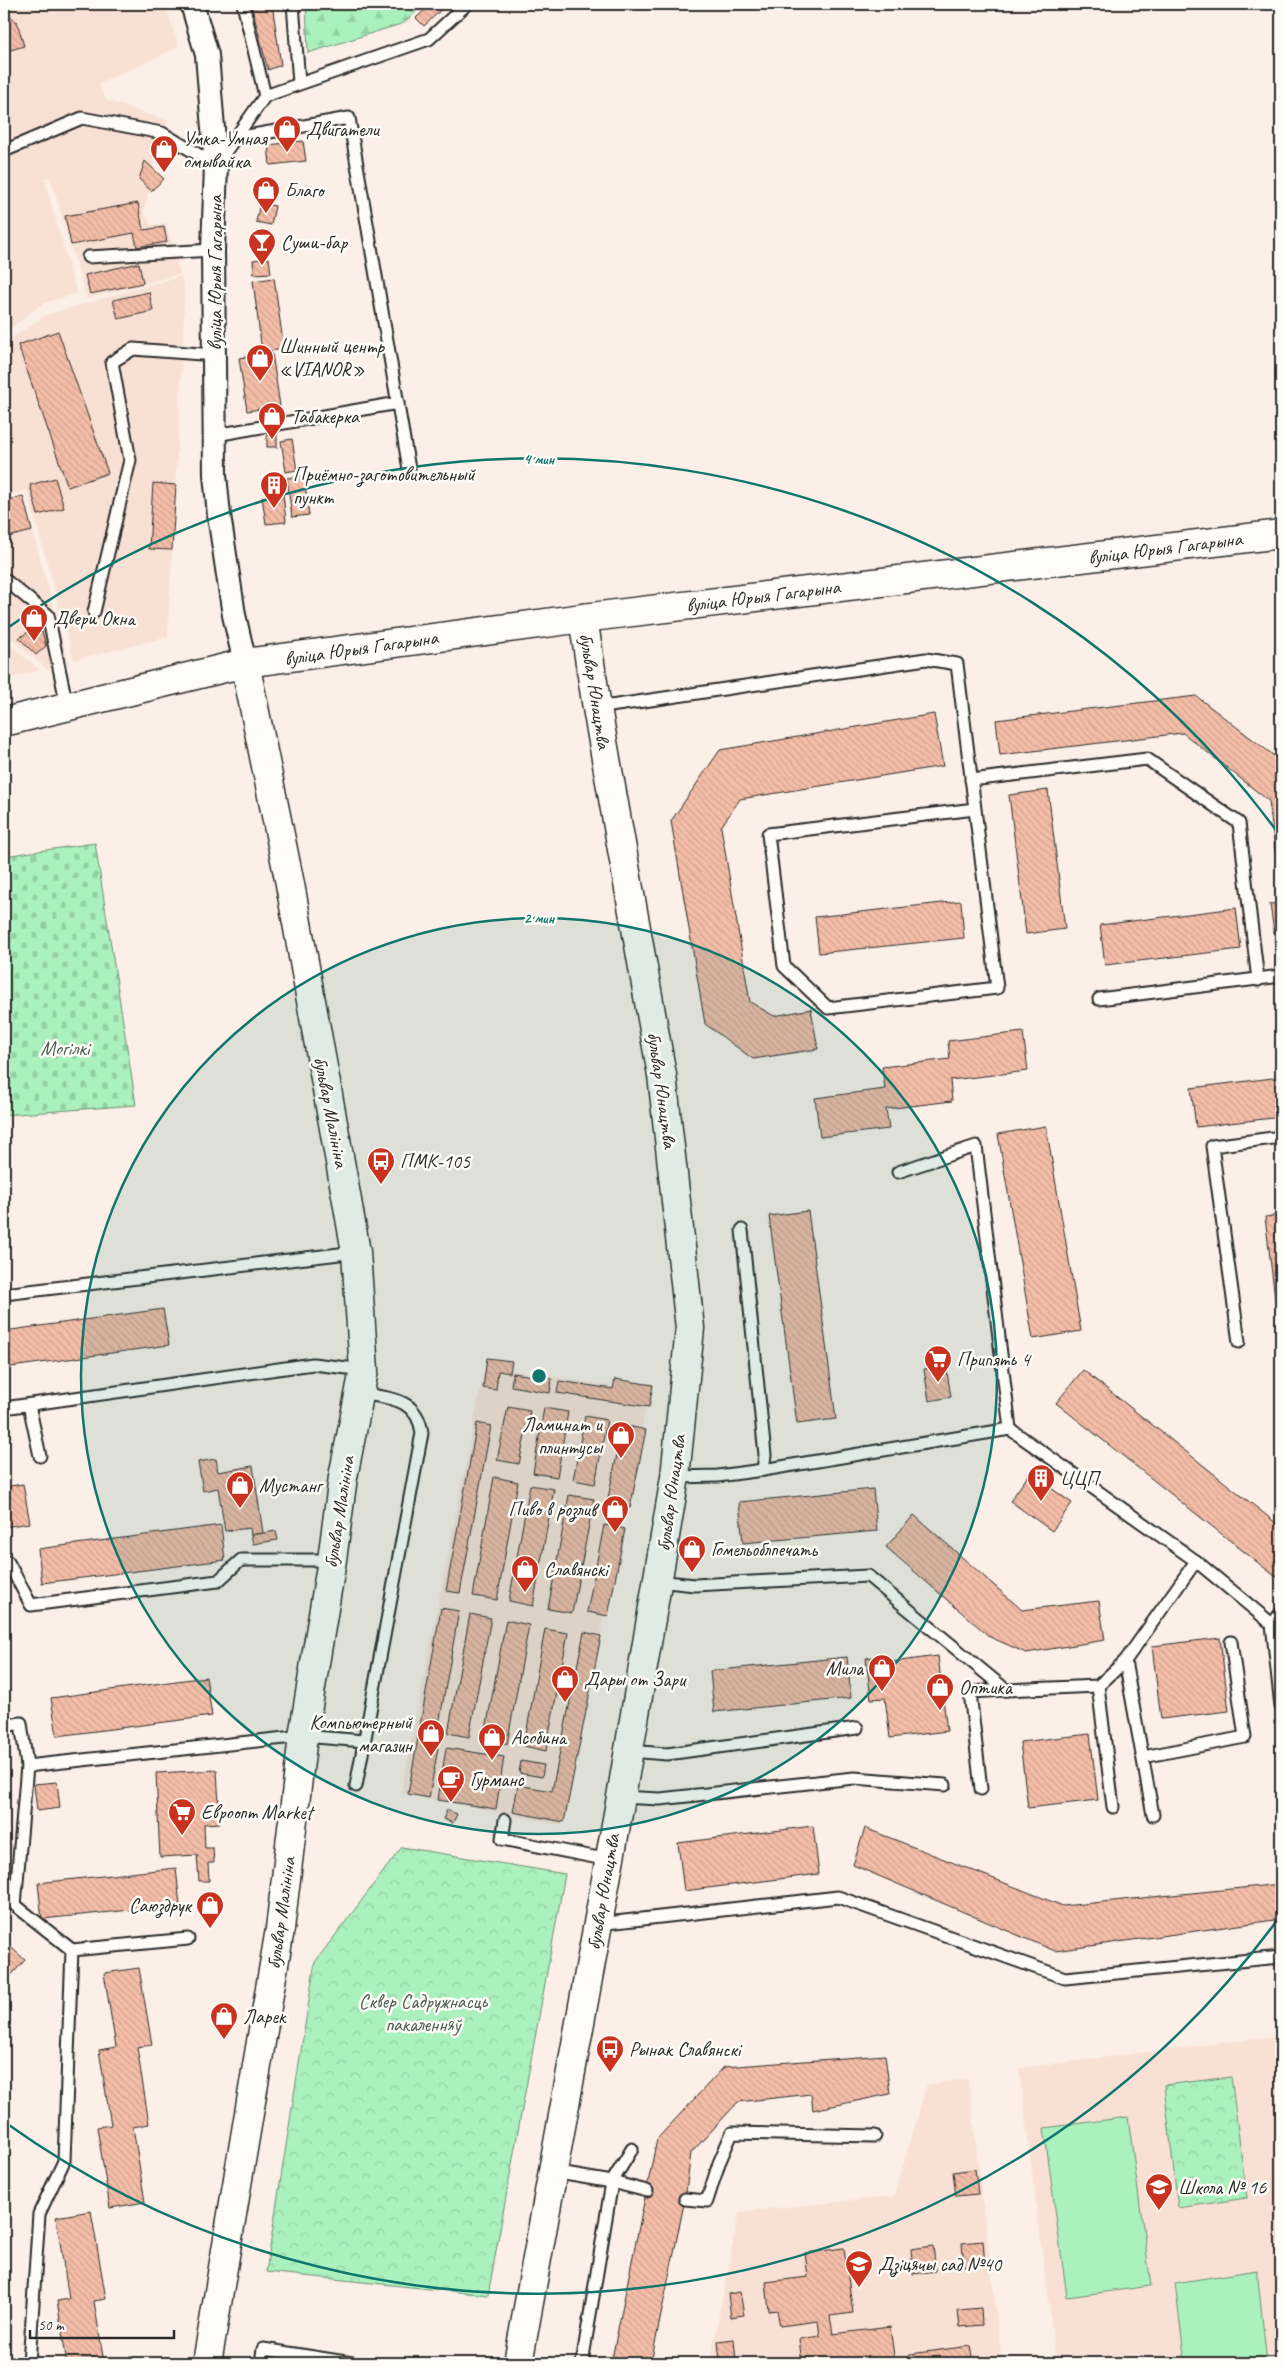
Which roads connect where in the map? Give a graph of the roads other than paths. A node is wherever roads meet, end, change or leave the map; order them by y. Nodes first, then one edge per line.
1 (192, 4) edge
2 (243, 4) edge
3 (293, 4) edge
4 (467, 4) edge
5 (298, 83) junction
6 (265, 96) junction
7 (236, 138) junction
8 (4, 151) edge
9 (216, 165) junction
10 (213, 250) junction
11 (88, 257) dead end
12 (215, 355) junction
13 (398, 403) junction
14 (216, 435) junction
15 (409, 469) dead end
16 (1281, 534) edge
17 (4, 579) edge
18 (94, 612) dead end
19 (583, 618) junction
20 (245, 663) junction
21 (67, 706) junction
22 (597, 708) junction
23 (4, 722) edge
24 (971, 780) junction
25 (975, 810) junction
26 (1281, 976) edge
27 (1258, 980) junction
28 (1099, 999) dead end
29 (1281, 1137) edge
30 (898, 1172) dead end
31 (742, 1230) dead end
32 (356, 1252) junction
33 (4, 1294) edge
34 (1239, 1342) dead end
35 (362, 1382) junction
36 (29, 1405) junction
37 (4, 1408) edge
38 (1010, 1429) junction
39 (40, 1456) dead end
40 (764, 1470) junction
41 (675, 1477) junction
42 (332, 1560) junction
43 (1196, 1561) junction
44 (4, 1562) edge
45 (657, 1581) junction
46 (1281, 1613) edge
47 (1272, 1624) junction
48 (1231, 1642) dead end
49 (1124, 1661) junction
50 (1098, 1686) junction
51 (1006, 1690) junction
52 (1281, 1707) edge
53 (4, 1726) edge
54 (857, 1728) dead end
55 (303, 1736) junction
56 (364, 1742) junction
57 (629, 1752) junction
58 (1143, 1757) junction
59 (27, 1766) junction
60 (356, 1786) dead end
61 (945, 1786) dead end
62 (981, 1789) dead end
63 (621, 1797) junction
64 (1113, 1807) dead end
65 (1153, 1815) dead end
66 (505, 1820) dead end
67 (609, 1860) junction
68 (9, 1906) edge
69 (598, 1924) junction
70 (188, 1939) dead end
71 (72, 1950) junction
72 (1281, 1957) edge
73 (875, 2136) dead end
74 (632, 2149) dead end
75 (553, 2172) junction
76 (612, 2182) junction
77 (647, 2191) dead end
78 (685, 2199) dead end
79 (29, 2363) edge
80 (207, 2363) edge
81 (261, 2363) edge
82 (352, 2363) edge
83 (518, 2363) edge
84 (582, 2363) edge

1 - 9 street, вуліца Юрыя Гагарына
2 - 6 lane
3 - 5 lane
4 - 5 lane
5 - 6 lane
6 - 7 lane
7 - 9 lane
7 - 13 lane
8 - 9 lane
9 - 10 street, вуліца Юрыя Гагарына
10 - 11 lane
10 - 12 street, вуліца Юрыя Гагарына
12 - 14 street, вуліца Юрыя Гагарына
12 - 18 lane
13 - 14 lane
13 - 15 lane
14 - 20 street, вуліца Юрыя Гагарына
16 - 19 main road, вуліца Юрыя Гагарына
17 - 21 lane
19 - 20 main road, вуліца Юрыя Гагарына
19 - 22 main road, бульвар Юнацтва
20 - 21 main road, вуліца Юрыя Гагарына
20 - 32 main road, бульвар Малініна
21 - 23 main road, вуліца Юрыя Гагарына
22 - 24 lane
22 - 41 main road, бульвар Юнацтва
24 - 25 lane
24 - 27 lane
25 - 25 lane
26 - 27 lane
27 - 28 lane
29 - 34 lane
30 - 38 lane
31 - 40 lane
32 - 33 lane
32 - 35 main road, бульвар Малініна
35 - 36 lane
35 - 42 main road, бульвар Малініна
35 - 56 lane
36 - 37 lane
36 - 39 lane
38 - 40 lane
38 - 43 lane
40 - 41 lane
41 - 45 main road, бульвар Юнацтва
42 - 44 lane
42 - 55 main road, бульвар Малініна
43 - 47 lane
43 - 49 lane
45 - 51 lane
45 - 57 main road, бульвар Юнацтва
46 - 47 lane
47 - 52 lane
48 - 58 lane
49 - 50 lane
49 - 58 lane
50 - 51 lane
50 - 64 lane
51 - 62 lane
53 - 59 lane
54 - 57 lane
55 - 56 lane
55 - 59 lane
55 - 80 main road, бульвар Малініна
56 - 60 lane
57 - 63 main road, бульвар Юнацтва
58 - 65 lane
59 - 68 lane
61 - 63 lane
63 - 67 main road, бульвар Юнацтва
66 - 67 lane
67 - 69 main road, бульвар Юнацтва
68 - 71 lane
69 - 72 lane
69 - 75 main road, бульвар Юнацтва
70 - 71 lane
71 - 79 lane
73 - 78 lane
74 - 76 lane
75 - 76 lane
75 - 83 main road, бульвар Юнацтва
76 - 77 lane
76 - 84 lane
81 - 82 lane

